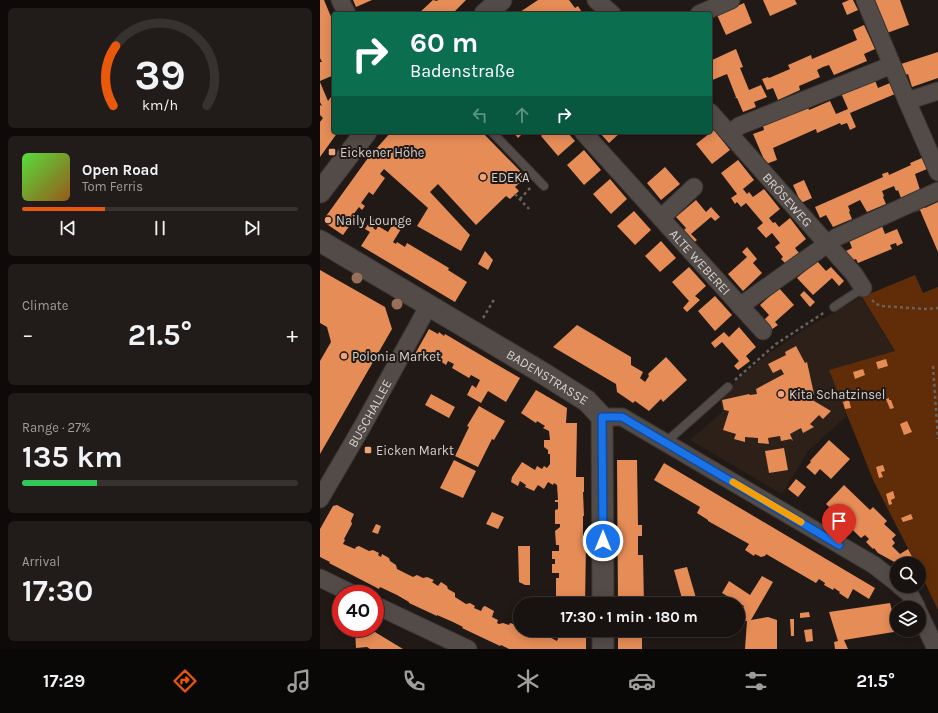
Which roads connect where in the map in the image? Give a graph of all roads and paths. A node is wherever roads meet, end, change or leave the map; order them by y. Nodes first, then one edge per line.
1 (340, 0) edge
2 (501, 0) edge
3 (596, 0) edge
4 (731, 0) edge
5 (865, 0) edge
6 (346, 12) edge
7 (487, 12) edge
8 (610, 12) edge
9 (704, 12) edge
10 (892, 65) junction
11 (938, 91) edge
12 (907, 101) junction
13 (712, 114) edge
14 (364, 134) edge
15 (494, 134) edge
16 (585, 134) edge
17 (730, 134) junction
18 (938, 172) edge
19 (538, 179) junction
20 (323, 183) edge
21 (544, 186) dead end
22 (694, 188) dead end
23 (938, 191) edge
24 (515, 194) dead end
25 (520, 199) junction
26 (529, 208) dead end
27 (661, 218) junction
28 (320, 241) edge
29 (827, 245) junction
30 (865, 292) junction
31 (495, 298) dead end
32 (429, 305) junction
33 (740, 306) junction
34 (834, 307) joint
35 (938, 308) edge
36 (483, 321) dead end
37 (763, 331) dead end
38 (933, 366) dead end
39 (728, 386) joint
40 (602, 417) junction
41 (938, 439) edge
42 (666, 442) junction
43 (320, 499) edge
44 (320, 578) edge
45 (890, 578) edge
46 (334, 585) edge
47 (603, 597) edge
48 (384, 608) edge
49 (926, 628) edge
50 (603, 637) edge
51 (468, 649) edge
52 (603, 649) edge
53 (936, 649) edge

1 - 6 street
2 - 7 street
3 - 8 street
4 - 9 street
5 - 10 street
10 - 12 street
10 - 17 street
11 - 12 street
12 - 18 street
13 - 17 street, BRÖSEWEG
14 - 20 street
15 - 19 lane
16 - 27 street, ALTE WEBEREI
17 - 29 street, BRÖSEWEG
19 - 21 lane
19 - 25 path
22 - 27 street, ALTE WEBEREI
23 - 29 street, ALTE WEBEREI
24 - 25 path
25 - 26 path
27 - 33 street, ALTE WEBEREI
28 - 32 street, BADENSTRASSE
29 - 30 street, BRÖSEWEG
29 - 33 street, ALTE WEBEREI
30 - 34 lane
30 - 35 path
31 - 36 path
32 - 40 street, BADENSTRASSE
32 - 43 street, BUSCHALLEE
33 - 37 street, ALTE WEBEREI
34 - 39 path
38 - 41 path
39 - 42 lane
40 - 42 street
40 - 47 street
42 - 45 street
44 - 46 street
48 - 51 street
49 - 53 street
50 - 52 street

